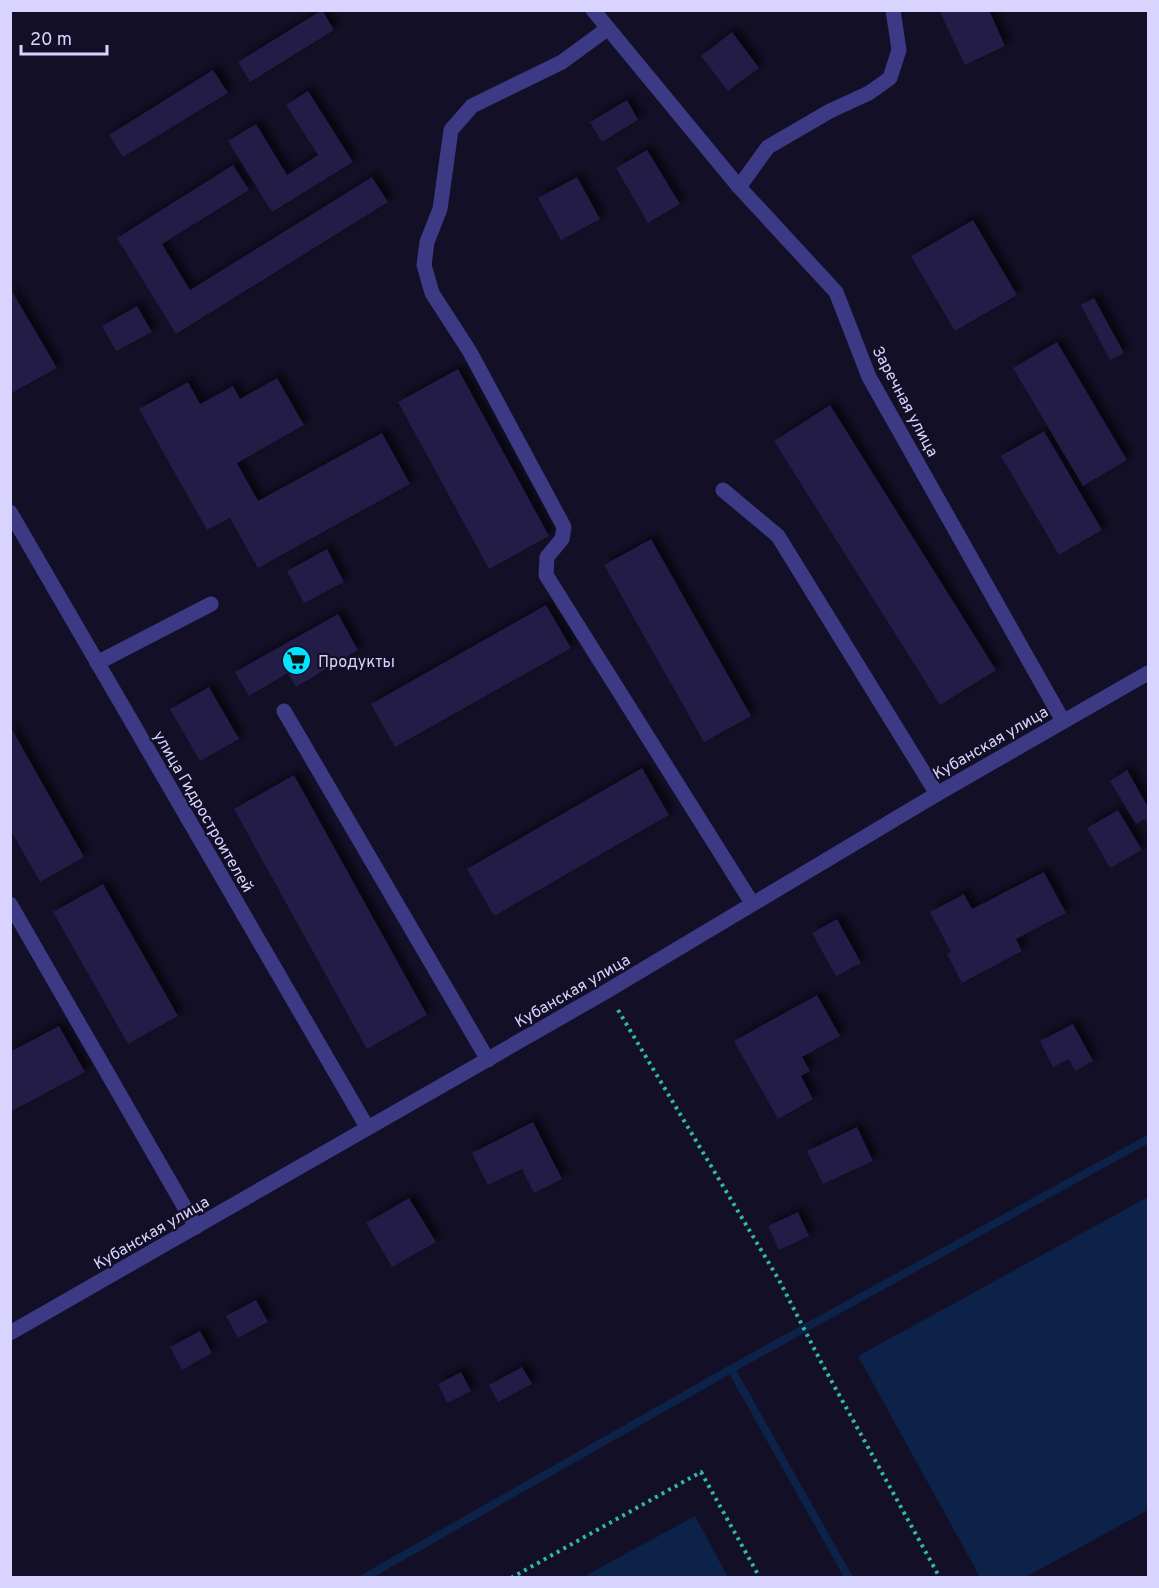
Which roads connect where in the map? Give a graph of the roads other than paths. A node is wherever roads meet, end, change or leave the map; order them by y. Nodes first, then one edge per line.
1 (593, 10) edge
2 (893, 10) edge
3 (607, 29) junction
4 (739, 187) junction
5 (723, 490) dead end
6 (10, 512) edge
7 (211, 604) dead end
8 (97, 663) junction
9 (1149, 673) edge
10 (284, 711) dead end
11 (1063, 721) junction
12 (938, 794) junction
13 (752, 903) junction
14 (10, 904) edge
15 (488, 1060) junction
16 (367, 1127) junction
17 (196, 1227) junction
18 (10, 1333) edge

1 - 3 street, Заречная улица
2 - 4 street
3 - 4 street, Заречная улица
3 - 13 street
4 - 11 street, Заречная улица
5 - 12 street
6 - 8 street, улица Гидростроителей
7 - 8 street
8 - 16 street, улица Гидростроителей
9 - 11 street, Кубанская улица
10 - 15 street
11 - 12 street, Кубанская улица
12 - 13 street, Кубанская улица
13 - 15 street, Кубанская улица
14 - 17 street
15 - 16 street, Кубанская улица
16 - 17 street, Кубанская улица
17 - 18 street, Кубанская улица

